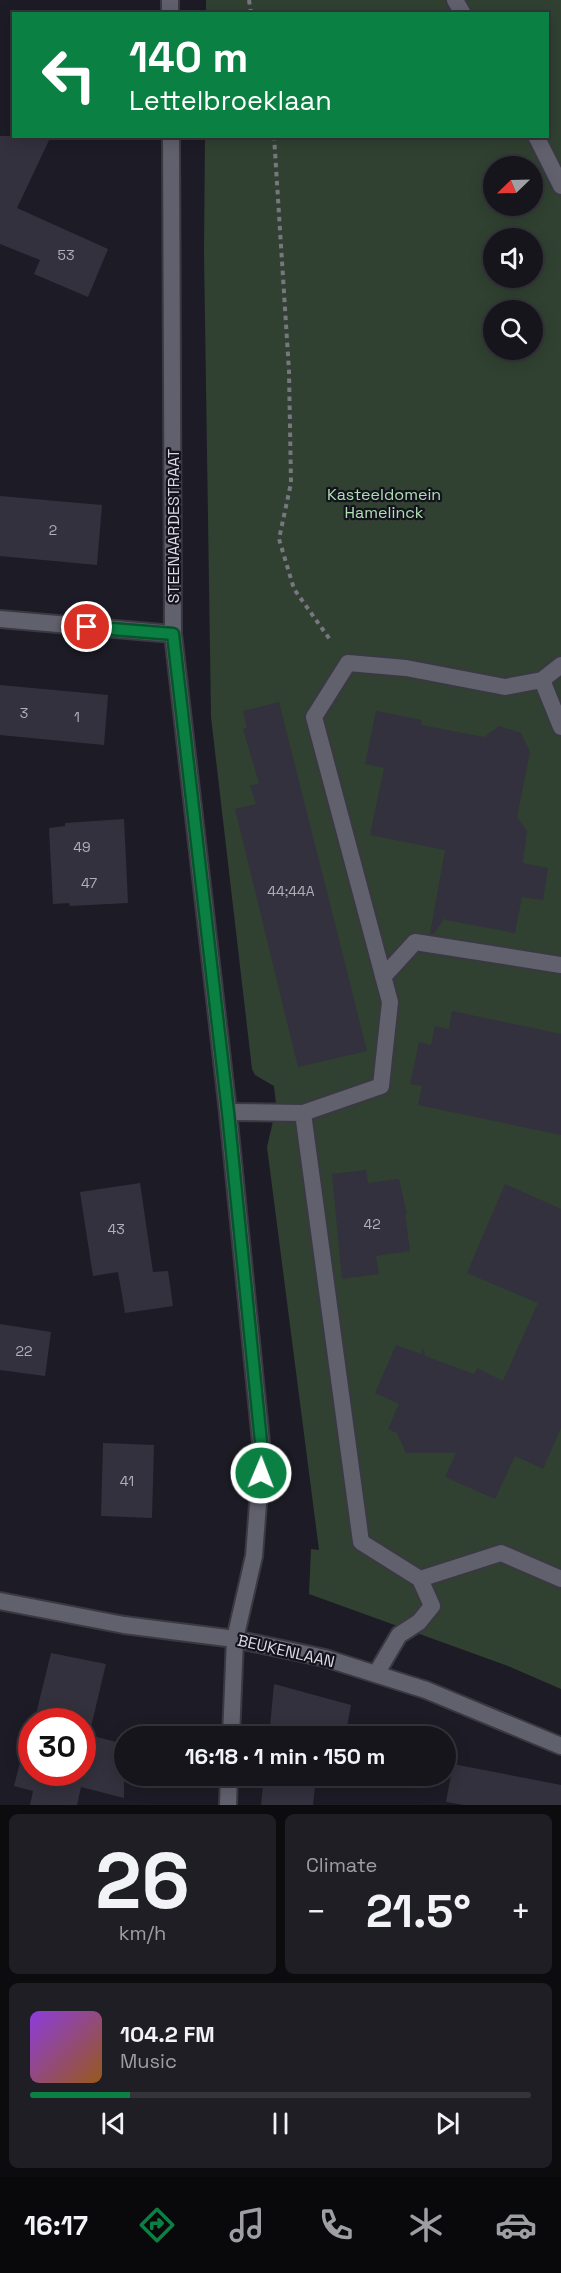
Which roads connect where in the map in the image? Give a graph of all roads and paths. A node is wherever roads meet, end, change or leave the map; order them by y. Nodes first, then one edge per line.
1 (171, 138) edge
2 (274, 138) edge
3 (537, 138) edge
4 (561, 186) edge
5 (0, 620) edge
6 (173, 634) junction
7 (348, 663) junction
8 (561, 664) edge
9 (542, 680) junction
10 (561, 727) edge
11 (561, 965) edge
12 (383, 977) junction
13 (228, 1112) junction
14 (303, 1113) junction
15 (420, 1579) junction
16 (561, 1579) edge
17 (0, 1601) edge
18 (236, 1639) junction
19 (376, 1674) junction
20 (232, 1726) edge
21 (561, 1746) edge
22 (229, 1786) edge
23 (228, 1805) edge

1 - 6 street, STEENAARDESTRAAT
2 - 7 path
3 - 4 street
5 - 6 street
6 - 13 street, STEENAARDESTRAAT
7 - 9 street
7 - 12 street
8 - 9 street
9 - 10 street
11 - 12 street
12 - 14 street
13 - 14 street
13 - 18 street, STEENAARDESTRAAT
14 - 15 street
15 - 16 street
15 - 19 street
17 - 18 street, BEUKENLAAN
18 - 19 street, BEUKENLAAN
18 - 20 street, STEENAARDESTRAAT
19 - 21 street, BEUKENLAAN
22 - 23 street

